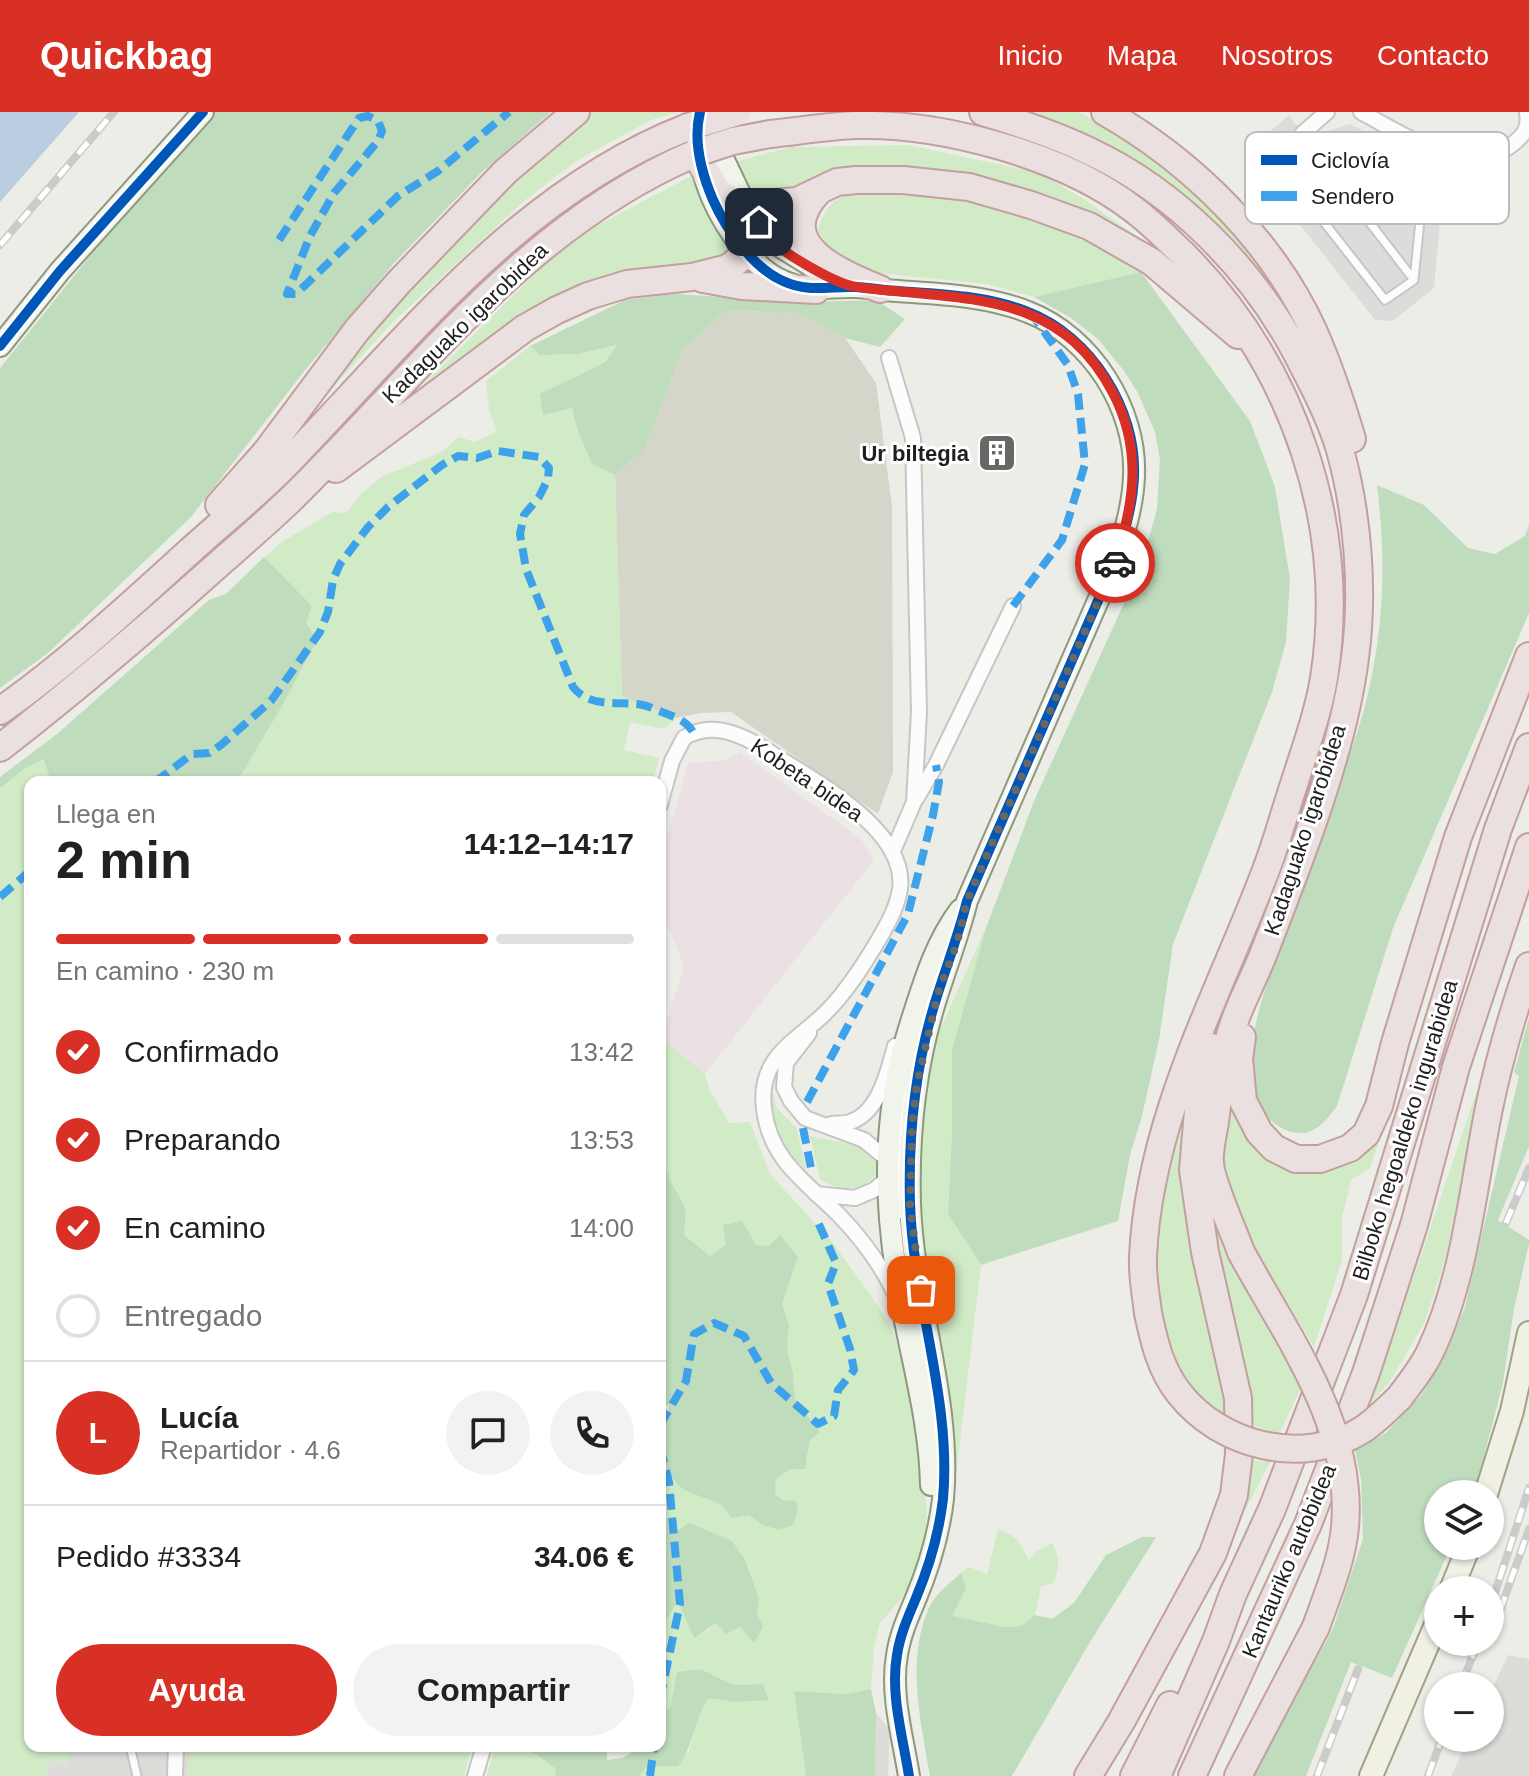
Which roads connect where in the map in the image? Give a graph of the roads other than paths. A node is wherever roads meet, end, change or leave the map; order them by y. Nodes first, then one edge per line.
1 (203, 112) edge
2 (576, 112) edge
3 (726, 112) edge
4 (737, 112) edge
5 (983, 112) edge
6 (1105, 112) edge
7 (1327, 112) edge
8 (1361, 112) edge
9 (1527, 112) edge
10 (694, 119) edge
11 (1529, 127) edge
12 (1304, 132) edge
13 (1401, 132) edge
14 (1509, 147) edge
15 (699, 159) junction
16 (819, 191) junction
17 (753, 214) junction
18 (1325, 224) edge
19 (1371, 224) edge
20 (1420, 224) edge
21 (750, 253) junction
22 (692, 277) junction
23 (1414, 280) junction
24 (852, 287) junction
25 (880, 289) junction
26 (816, 290) junction
27 (0, 346) edge
28 (1259, 353) junction
29 (889, 358) dead end
30 (290, 500) junction
31 (1356, 564) junction
32 (154, 584) junction
33 (1013, 606) dead end
34 (1529, 656) edge
35 (0, 711) edge
36 (1529, 747) edge
37 (0, 748) edge
38 (666, 783) edge
39 (914, 802) junction
40 (1529, 847) edge
41 (893, 851) junction
42 (1260, 886) junction
43 (967, 901) junction
44 (1262, 957) junction
45 (1529, 966) edge
46 (916, 1005) junction
47 (818, 1019) junction
48 (920, 1067) junction
49 (826, 1124) junction
50 (889, 1168) junction
51 (816, 1194) junction
52 (902, 1308) junction
53 (924, 1312) junction
54 (1529, 1333) edge
55 (1366, 1373) joint
56 (1490, 1480) edge
57 (1272, 1509) joint
58 (933, 1550) junction
59 (1233, 1594) junction
60 (1424, 1653) edge
61 (1121, 1722) junction
62 (131, 1752) edge
63 (176, 1752) edge
64 (482, 1752) edge
65 (137, 1776) edge
66 (175, 1776) edge
67 (475, 1776) edge
68 (909, 1776) edge
69 (1088, 1776) edge
70 (1097, 1776) edge
71 (1134, 1776) edge
72 (1157, 1776) edge
73 (1194, 1776) edge
74 (1238, 1776) edge
75 (1371, 1776) edge

1 - 27 street
2 - 32 highway
3 - 17 street
4 - 10 highway, Kadaguako igarobidea, bridge
5 - 31 highway, Kadaguako igarobidea
6 - 31 highway
7 - 12 street
8 - 13 street
9 - 11 street
10 - 15 street
10 - 32 highway, Kadaguako igarobidea
11 - 14 street
15 - 17 highway
15 - 21 street
15 - 28 highway, Kadaguako igarobidea, bridge
15 - 30 highway, Kadaguako igarobidea
16 - 17 highway
16 - 25 highway
16 - 28 highway
17 - 21 highway
17 - 24 street
18 - 23 lane
19 - 23 lane
20 - 23 lane
21 - 22 highway
21 - 26 street
22 - 26 highway
22 - 30 highway
24 - 25 street
24 - 26 street
25 - 43 street
28 - 42 highway, Kadaguako igarobidea
29 - 39 street
30 - 37 highway, Kadaguako igarobidea
31 - 44 highway, Kadaguako igarobidea
32 - 35 highway, Kadaguako igarobidea
33 - 39 street
34 - 44 highway
36 - 57 highway, Bilboko hegoaldeko ingurabidea
38 - 41 street, Kobeta bidea
39 - 41 street
40 - 55 highway, Bilboko hegoaldeko ingurabidea
41 - 47 street, Kobeta bidea
42 - 45 highway, bridge
42 - 61 highway
43 - 46 street
43 - 48 street
44 - 74 highway, bridge
46 - 49 street
46 - 50 street
47 - 49 street
47 - 51 street
48 - 50 street
48 - 53 street
49 - 50 street
50 - 51 street
50 - 52 street
50 - 53 street
51 - 52 street
52 - 58 street
53 - 58 street
54 - 56 main road
55 - 73 highway, Kantauriko autobidea
57 - 59 highway, Kantauriko autobidea
58 - 68 street
59 - 71 highway
59 - 72 highway
60 - 75 main road
61 - 69 highway
61 - 70 highway
62 - 65 lane
63 - 66 street
64 - 67 street

